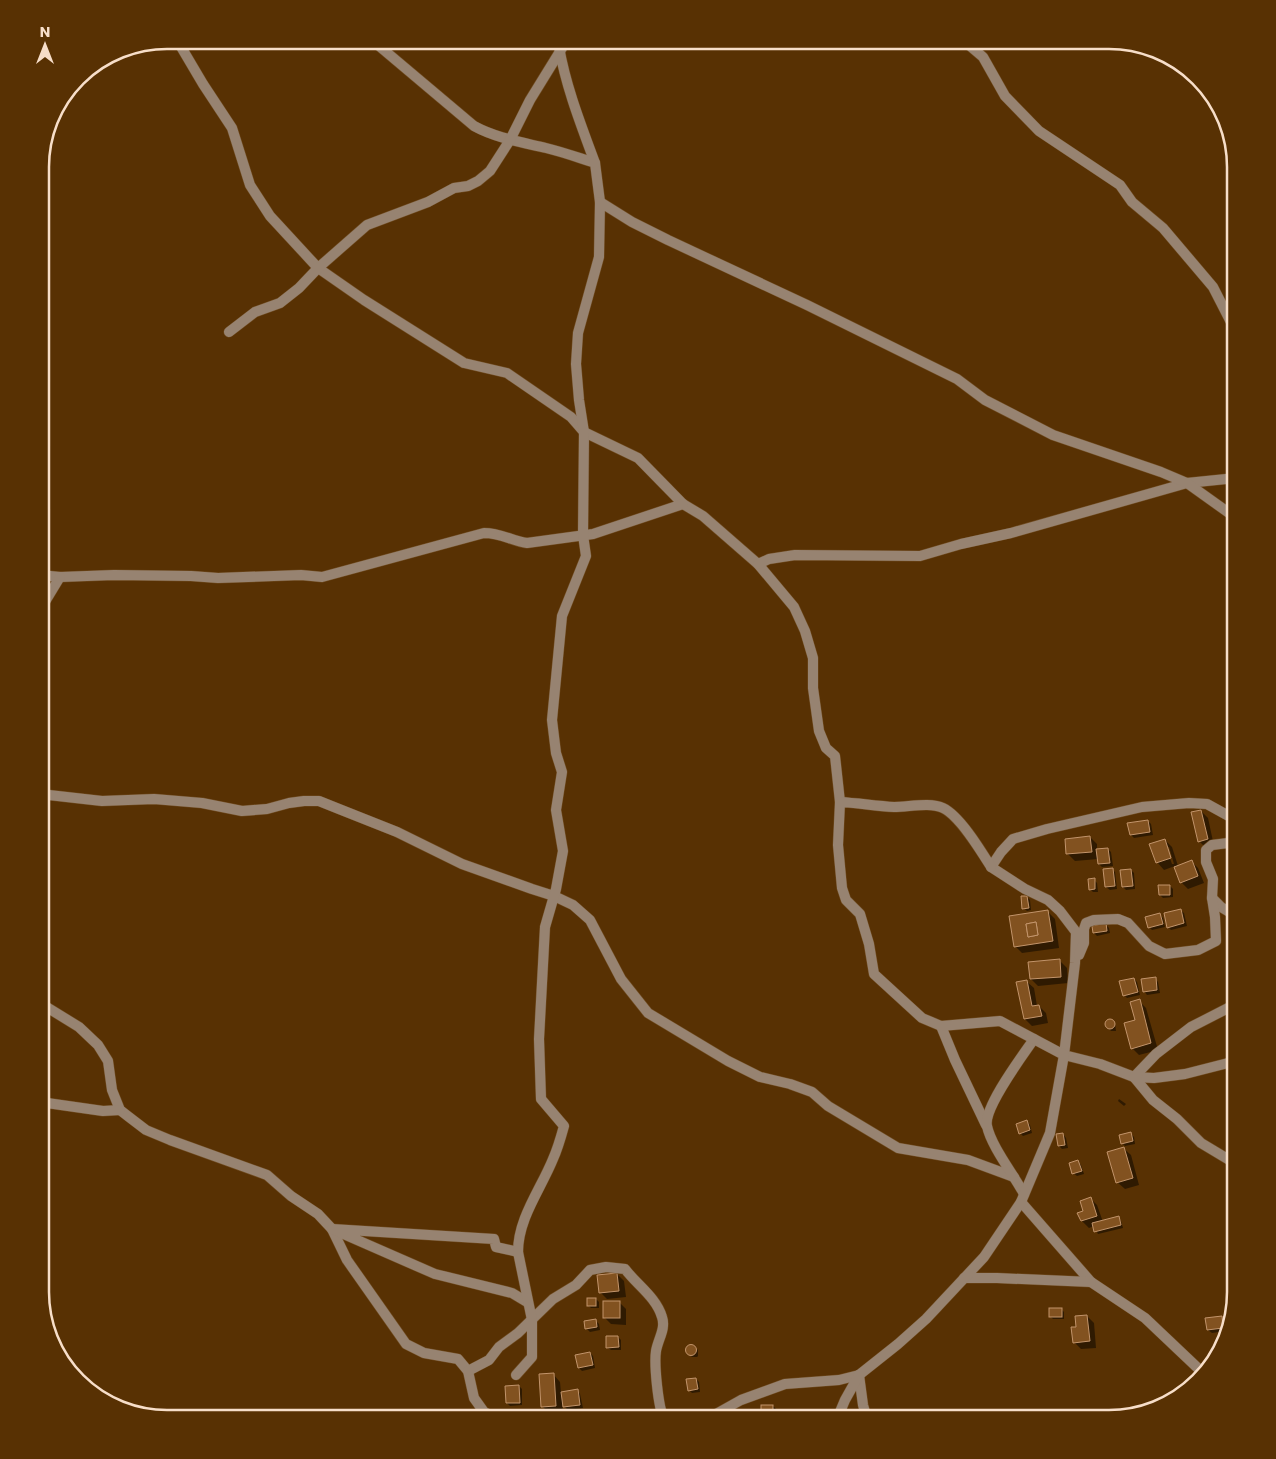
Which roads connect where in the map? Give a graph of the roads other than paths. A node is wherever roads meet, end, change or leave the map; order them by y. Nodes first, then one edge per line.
1 (183, 49) edge
2 (383, 49) edge
3 (557, 49) edge
4 (560, 49) edge
5 (974, 49) edge
6 (510, 140) junction
7 (595, 163) junction
8 (600, 202) junction
9 (318, 268) junction
10 (1227, 314) edge
11 (228, 332) dead end
12 (584, 432) junction
13 (1227, 479) edge
14 (1186, 483) junction
15 (683, 504) junction
16 (1227, 512) edge
17 (583, 535) junction
18 (758, 564) junction
19 (49, 572) edge
20 (49, 576) edge
21 (60, 577) junction
22 (49, 580) edge
23 (49, 595) edge
24 (49, 795) edge
25 (840, 802) junction
26 (1227, 815) edge
27 (1227, 843) edge
28 (991, 867) junction
29 (554, 896) junction
30 (1212, 898) junction
31 (1227, 911) edge
32 (1075, 963) junction
33 (49, 1008) edge
34 (1227, 1008) edge
35 (941, 1026) junction
36 (1034, 1039) junction
37 (1064, 1056) junction
38 (1227, 1063) edge
39 (1134, 1077) junction
40 (49, 1103) edge
41 (120, 1110) junction
42 (986, 1125) junction
43 (1227, 1159) edge
44 (1014, 1177) junction
45 (1022, 1198) junction
46 (332, 1228) junction
47 (518, 1252) junction
48 (964, 1278) junction
49 (1090, 1282) junction
50 (527, 1302) junction
51 (532, 1320) junction
52 (1199, 1369) edge
53 (468, 1371) junction
54 (516, 1375) dead end
55 (859, 1375) junction
56 (483, 1410) edge
57 (662, 1410) edge
58 (723, 1410) edge
59 (841, 1410) edge
60 (864, 1410) edge

1 - 9 street
2 - 6 street
3 - 6 street
4 - 7 street
5 - 10 street
6 - 7 street
6 - 9 street
7 - 8 street
8 - 12 street
8 - 14 street
9 - 11 street
9 - 12 street
12 - 15 street
12 - 17 street
13 - 14 street
14 - 16 street
14 - 18 street
15 - 17 street
15 - 18 street
17 - 21 street
17 - 29 street
18 - 25 street
19 - 21 street
20 - 21 street
21 - 22 street
21 - 23 street
24 - 29 street
25 - 28 street
25 - 35 street
26 - 28 street
27 - 30 street
28 - 32 street
29 - 44 street
29 - 47 street
30 - 31 street
30 - 32 street
32 - 37 street
33 - 41 street
34 - 39 street
35 - 36 street
35 - 42 street
36 - 37 street
36 - 42 street
37 - 39 street
37 - 45 street
38 - 39 street
39 - 43 street
40 - 41 street
41 - 46 street
42 - 44 street
44 - 45 street
45 - 48 street
45 - 49 street
46 - 47 street
46 - 50 street
46 - 53 street
47 - 50 street
48 - 49 street
48 - 55 street
49 - 52 street
50 - 51 street
51 - 53 street
51 - 54 street
51 - 57 street
53 - 56 street
55 - 58 street
55 - 59 street
55 - 60 street

